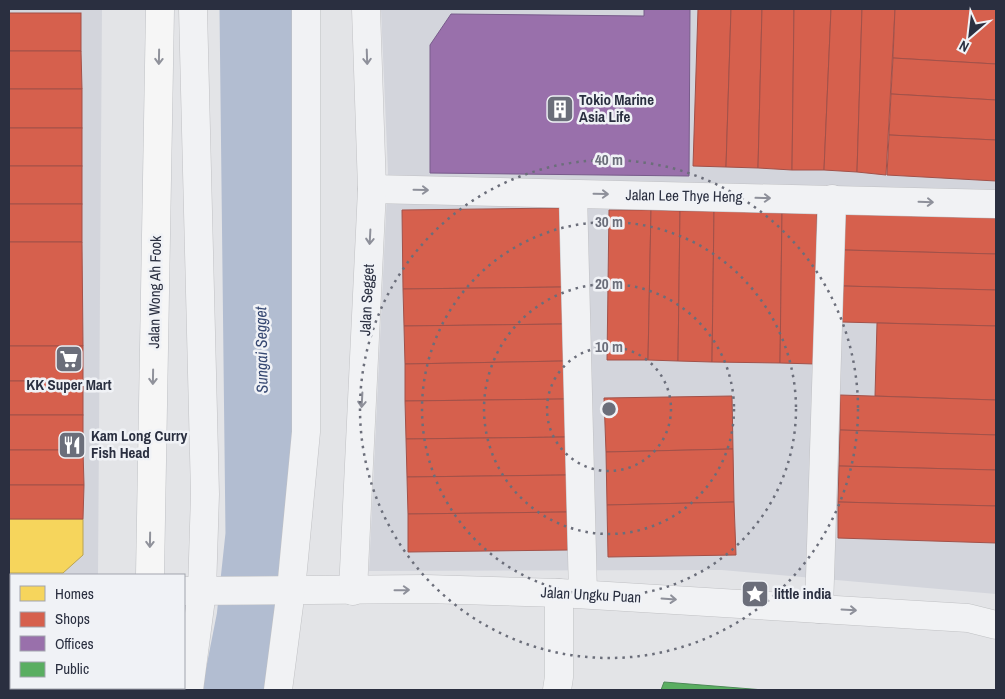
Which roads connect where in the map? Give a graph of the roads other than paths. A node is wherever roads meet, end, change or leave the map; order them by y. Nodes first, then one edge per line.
1 (160, 9) edge
2 (193, 9) edge
3 (306, 9) edge
4 (366, 9) edge
5 (372, 188) junction
6 (573, 194) junction
7 (832, 199) junction
8 (996, 204) edge
9 (150, 574) edge
10 (353, 590) junction
11 (198, 591) edge
12 (288, 591) junction
13 (571, 593) junction
14 (819, 609) junction
15 (996, 625) edge
16 (188, 690) edge
17 (278, 690) edge
18 (556, 690) edge

1 -> 9 main road, Jalan Wong Ah Fook
2 - 11 street
3 - 12 street
4 -> 5 street, Jalan Segget
5 -> 6 street, Jalan Lee Thye Heng
5 -> 10 street, Jalan Segget
6 -> 7 street, Jalan Lee Thye Heng
6 - 13 street
7 -> 8 street, Jalan Lee Thye Heng
7 - 14 street
10 - 12 street, Jalan Ungku Puan
10 -> 13 street, Jalan Ungku Puan
11 - 12 street, Jalan Ungku Puan
11 - 16 street
12 - 17 street
13 -> 14 street, Jalan Ungku Puan
13 - 18 street
14 -> 15 street, Jalan Ungku Puan

